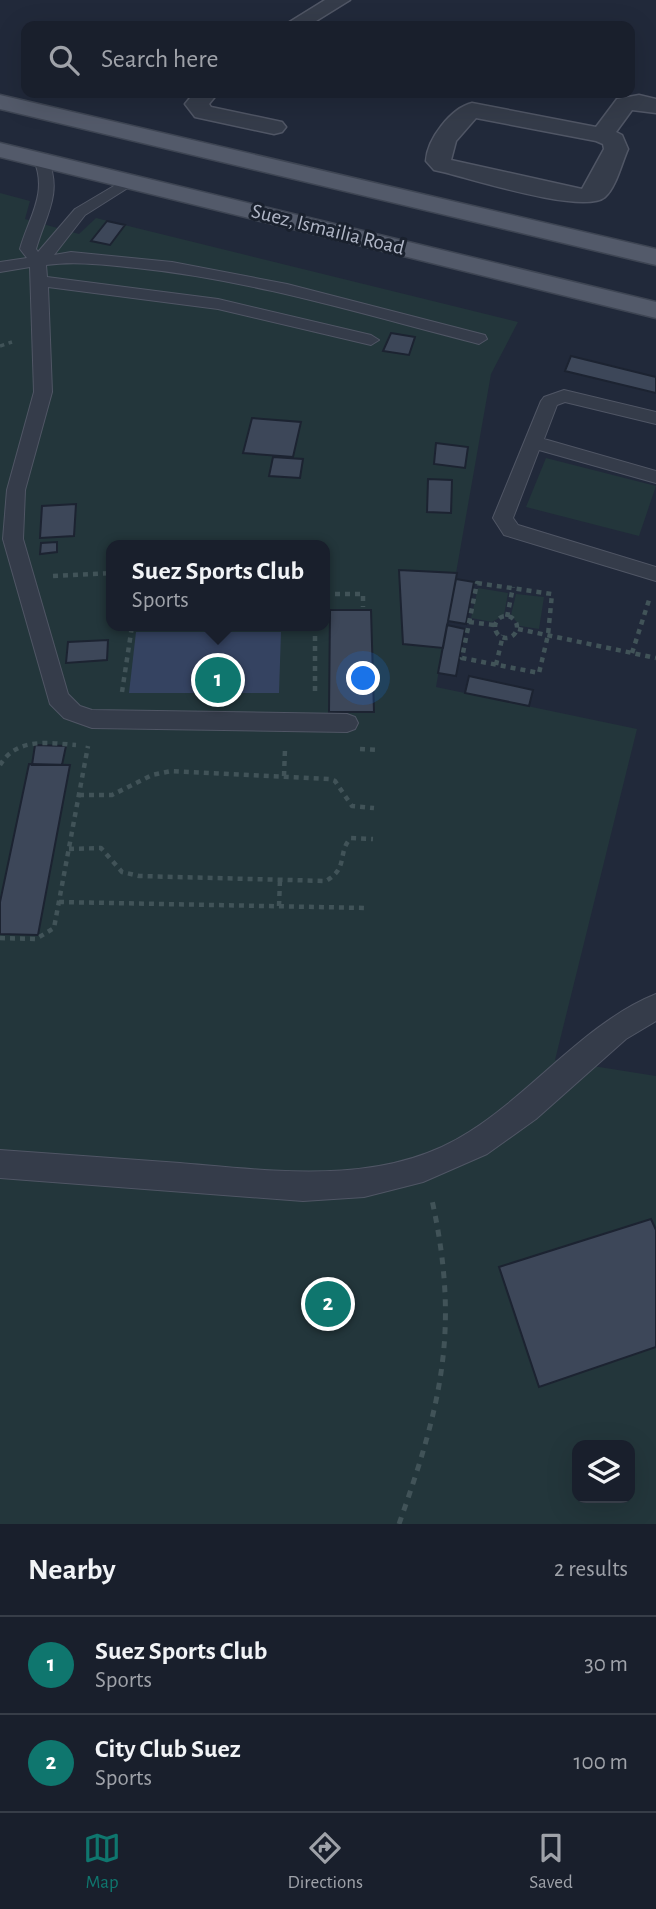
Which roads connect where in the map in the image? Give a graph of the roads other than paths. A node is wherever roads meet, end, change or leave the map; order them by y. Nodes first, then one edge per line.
1 (340, 0) edge
2 (302, 21) edge
3 (201, 98) edge
4 (0, 102) edge
5 (656, 107) edge
6 (87, 122) junction
7 (602, 135) junction
8 (188, 144) junction
9 (0, 150) edge
10 (250, 159) junction
11 (41, 160) junction
12 (499, 179) junction
13 (129, 181) junction
14 (474, 213) junction
15 (656, 257) edge
16 (0, 267) edge
17 (172, 267) junction
18 (39, 271) junction
19 (234, 278) junction
20 (287, 289) junction
21 (156, 295) junction
22 (218, 304) junction
23 (656, 310) edge
24 (265, 313) junction
25 (479, 339) dead end
26 (371, 341) dead end
27 (656, 418) edge
28 (531, 442) junction
29 (656, 477) edge
30 (654, 582) edge
31 (347, 723) dead end
32 (656, 1007) edge
33 (0, 1164) edge

1 - 2 street
3 - 10 street
4 - 6 main road, Suez, Ismailia Road
5 - 7 street
6 - 8 main road, Suez, Ismailia Road
6 - 11 main road
7 - 12 street
7 - 12 street
8 - 10 main road, Suez, Ismailia Road
8 - 13 main road
9 - 11 main road, Suez, Ismailia Road
10 - 14 main road, Suez, Ismailia Road
11 - 13 main road, Suez, Ismailia Road
11 - 18 lane
12 - 14 street
13 - 18 lane
13 - 23 main road, Suez, Ismailia Road
14 - 15 main road, Suez, Ismailia Road
16 - 18 lane
17 - 18 lane
17 - 19 lane
17 - 21 lane
18 - 21 lane
18 - 31 lane
19 - 20 lane
19 - 22 lane
20 - 24 lane
20 - 25 lane
21 - 22 lane
22 - 24 lane
24 - 26 lane
27 - 28 lane
28 - 29 lane
28 - 30 lane
32 - 33 lane

